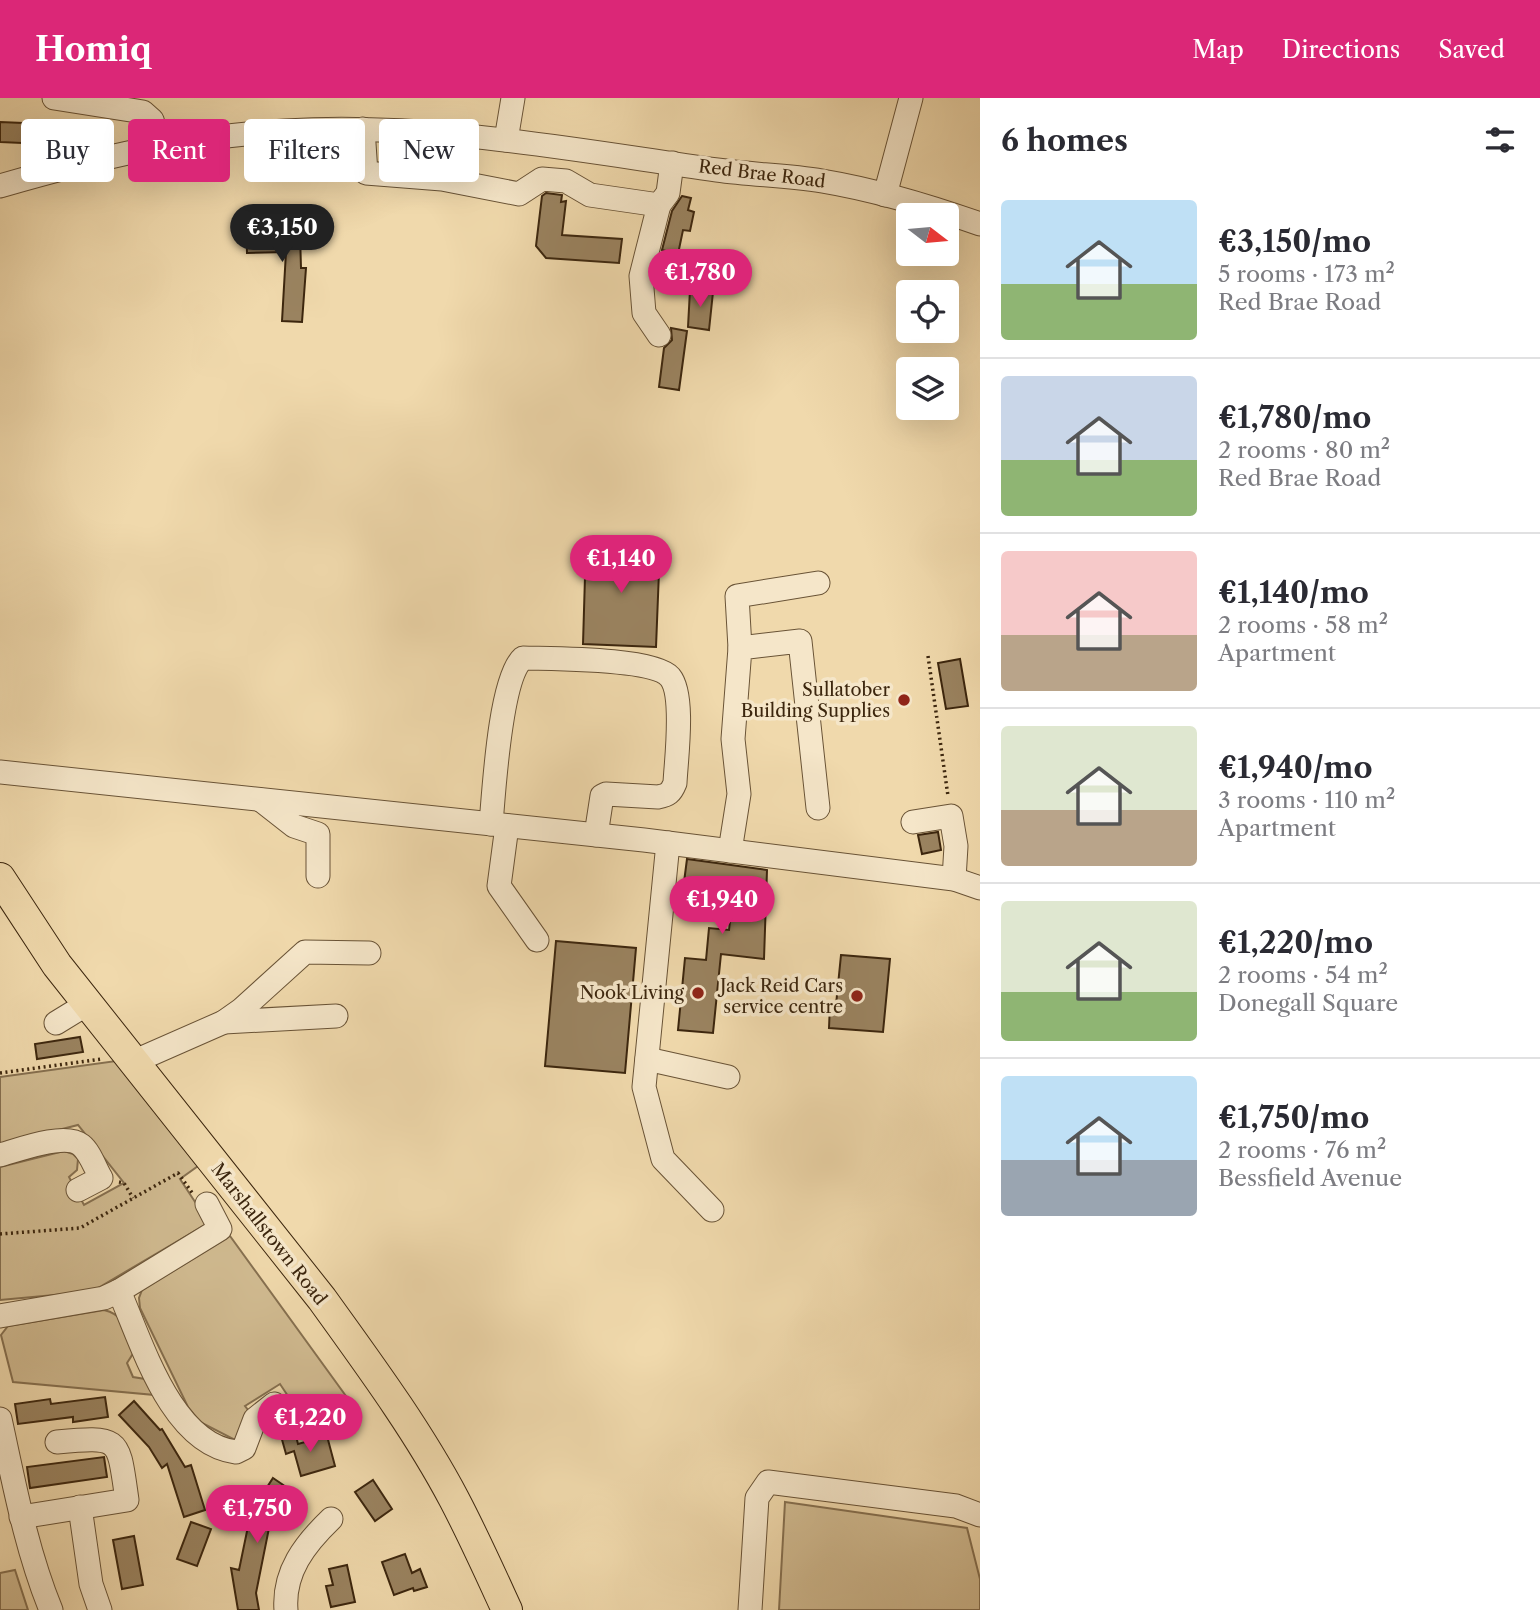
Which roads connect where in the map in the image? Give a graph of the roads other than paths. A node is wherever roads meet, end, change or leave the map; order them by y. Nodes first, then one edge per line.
1 (54, 98) edge
2 (513, 98) edge
3 (911, 98) edge
4 (151, 119) edge
5 (365, 129) edge
6 (506, 140) junction
7 (128, 154) edge
8 (365, 158) edge
9 (672, 163) junction
10 (0, 186) edge
11 (885, 195) junction
12 (659, 205) junction
13 (980, 224) edge
14 (659, 335) dead end
15 (818, 583) dead end
16 (740, 648) junction
17 (0, 772) edge
18 (261, 800) junction
19 (818, 808) dead end
20 (913, 822) dead end
21 (499, 825) junction
22 (596, 835) junction
23 (668, 843) junction
24 (730, 851) junction
25 (318, 876) dead end
26 (0, 878) edge
27 (954, 880) junction
28 (980, 888) edge
29 (537, 940) dead end
30 (369, 953) dead end
31 (87, 1004) junction
32 (336, 1016) dead end
33 (224, 1022) junction
34 (55, 1023) dead end
35 (130, 1058) junction
36 (647, 1059) junction
37 (728, 1077) dead end
38 (0, 1155) edge
39 (78, 1190) dead end
40 (207, 1204) road end
41 (712, 1210) dead end
42 (119, 1291) junction
43 (0, 1316) edge
44 (0, 1419) edge
45 (288, 1424) dead end
46 (57, 1442) dead end
47 (80, 1507) junction
48 (980, 1515) edge
49 (21, 1517) junction
50 (331, 1519) dead end
51 (51, 1610) edge
52 (100, 1610) edge
53 (286, 1610) edge
54 (507, 1610) edge
55 (750, 1610) edge

1 - 4 street
2 - 6 street
3 - 11 street
5 - 6 street, Red Brae Road
6 - 9 street, Red Brae Road
7 - 10 street, Red Brae Road
8 - 12 street
9 - 11 street, Red Brae Road
9 - 12 street
11 - 13 street, Red Brae Road
12 - 14 street
15 - 16 street
16 - 19 street
16 - 24 street
17 - 18 street
18 - 21 street
18 - 25 street
20 - 27 street
21 - 22 street
21 - 22 street
21 - 29 street
22 - 23 street
23 - 24 street
23 - 36 street
24 - 27 street
26 - 31 main road, Marshallstown Road
27 - 28 street
30 - 33 street
31 - 34 street
31 - 35 main road, Marshallstown Road
32 - 33 street
33 - 35 street
35 - 54 main road, Marshallstown Road
36 - 37 street
36 - 41 street
38 - 39 street
40 - 42 street
42 - 43 street
42 - 45 street
44 - 49 street
46 - 47 street
47 - 49 street
47 - 52 street
48 - 55 street
49 - 51 street
50 - 53 street

